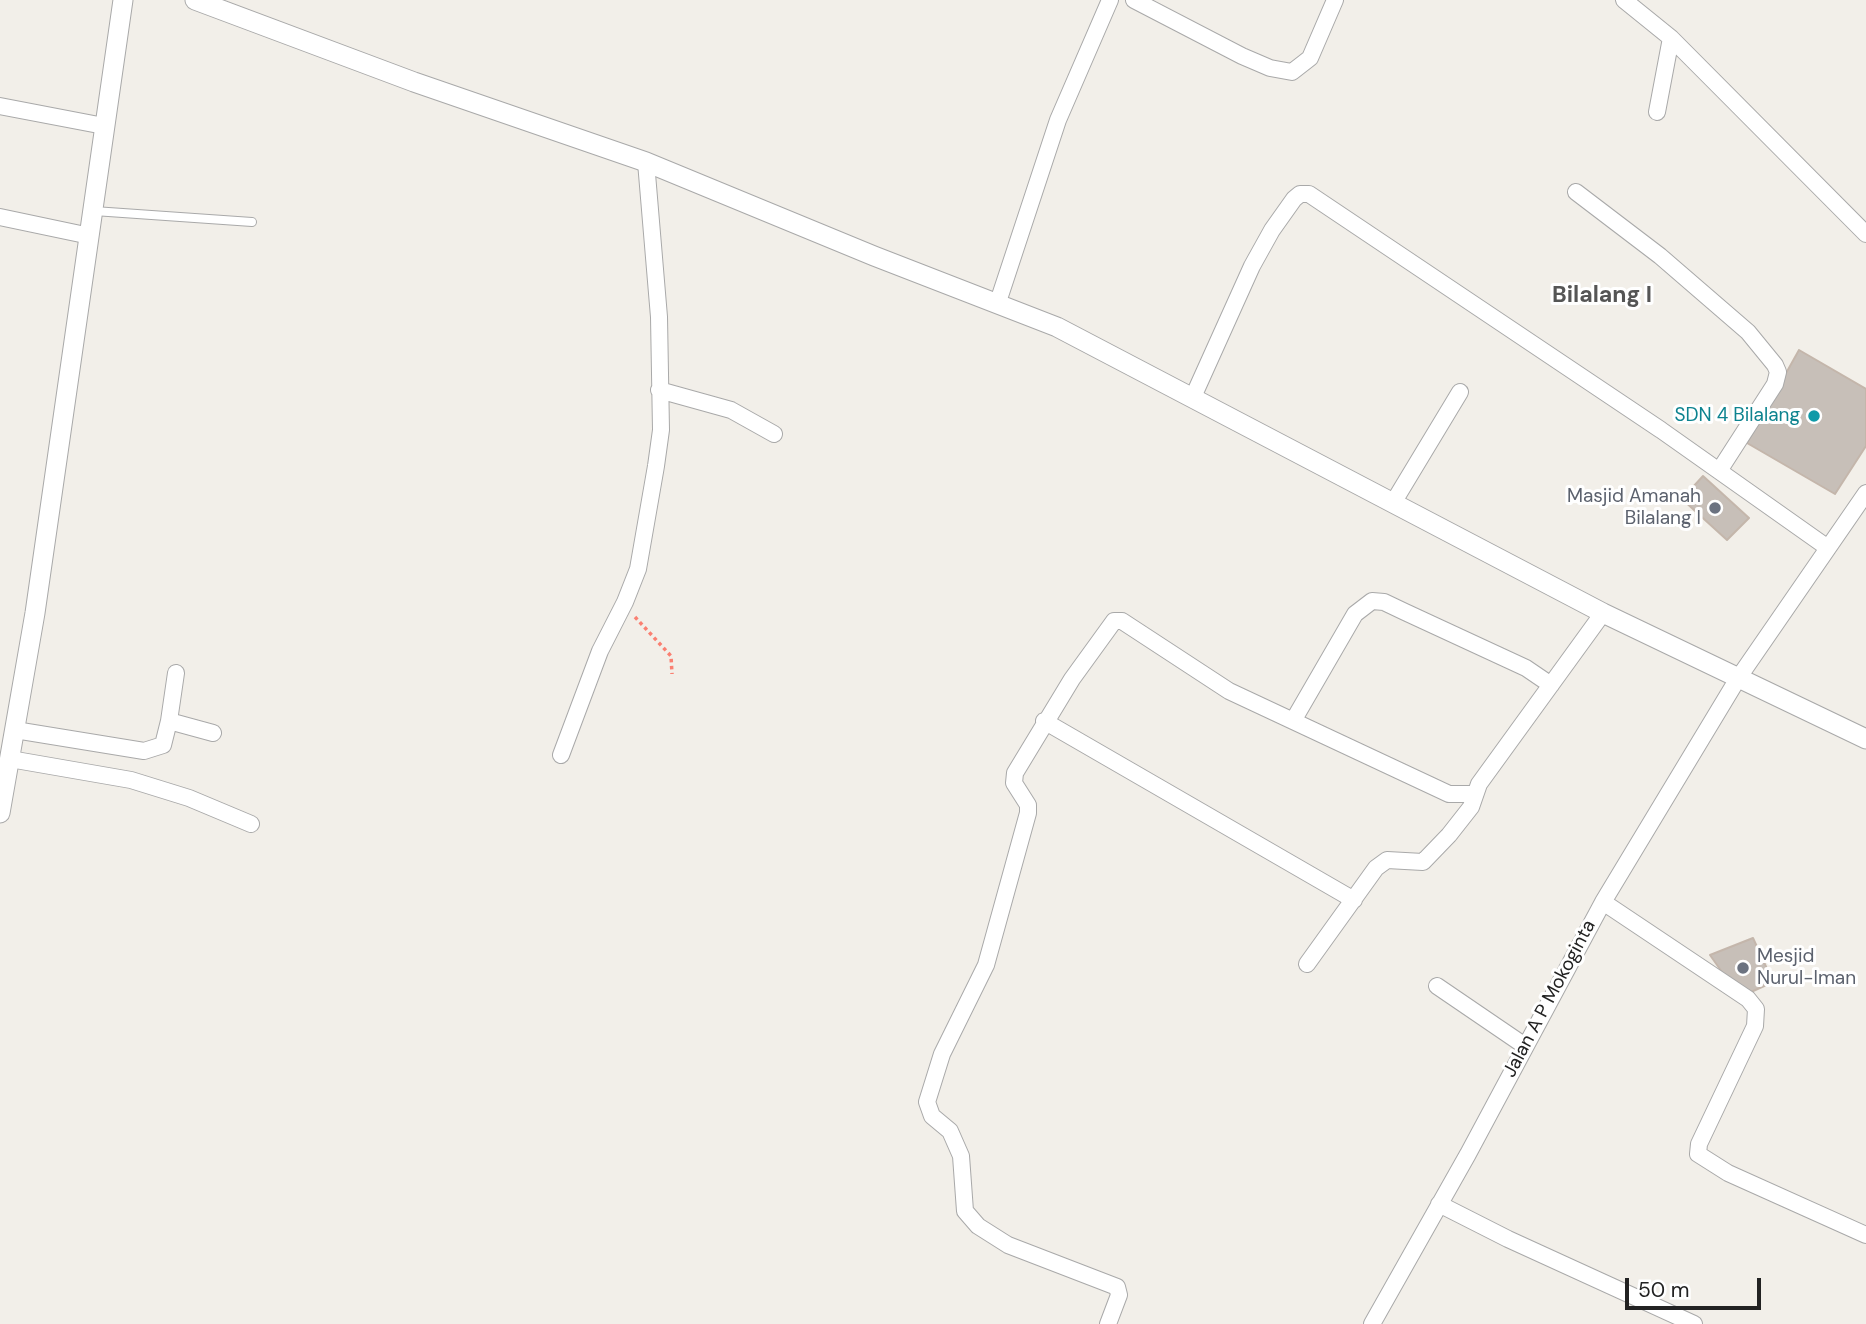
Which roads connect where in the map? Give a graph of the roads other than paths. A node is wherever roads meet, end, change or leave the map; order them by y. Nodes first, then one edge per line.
1 (123, 0) edge
2 (195, 0) edge
3 (1110, 0) edge
4 (1133, 0) edge
5 (1335, 0) edge
6 (1624, 0) edge
7 (1671, 38) junction
8 (0, 106) edge
9 (1657, 112) dead end
10 (104, 126) junction
11 (646, 162) junction
12 (1576, 192) dead end
13 (94, 211) junction
14 (0, 217) edge
15 (252, 222) dead end
16 (1866, 234) edge
17 (90, 236) junction
18 (998, 302) junction
19 (659, 390) junction
20 (1460, 392) dead end
21 (1193, 397) junction
22 (774, 434) dead end
23 (1719, 471) junction
24 (1866, 494) edge
25 (1393, 503) junction
26 (1828, 548) junction
27 (1603, 613) junction
28 (176, 673) dead end
29 (1737, 680) junction
30 (1551, 685) junction
31 (169, 721) junction
32 (1044, 721) junction
33 (1293, 721) junction
34 (15, 730) junction
35 (213, 733) dead end
36 (1866, 739) edge
37 (561, 755) dead end
38 (10, 759) junction
39 (1475, 794) junction
40 (1, 800) edge
41 (251, 824) dead end
42 (1354, 900) junction
43 (1603, 902) junction
44 (1307, 964) dead end
45 (1437, 986) dead end
46 (1525, 1046) junction
47 (1440, 1204) junction
48 (1866, 1235) edge
49 (1108, 1324) edge
50 (1372, 1324) edge
51 (1694, 1324) edge

1 - 10 street
2 - 11 street
3 - 18 street
4 - 5 street
6 - 7 street
7 - 9 street
7 - 16 street
8 - 10 street
10 - 13 street
11 - 18 street
11 - 19 street
12 - 23 street
13 - 15 lane
13 - 17 street
14 - 17 street
17 - 34 street
18 - 21 street
19 - 22 street
19 - 37 street
20 - 25 street
21 - 23 street
21 - 25 street
23 - 26 street
24 - 26 street, Jalan A P Mokoginta
25 - 27 street
26 - 29 street, Jalan A P Mokoginta
27 - 29 street
27 - 30 street
28 - 31 street
29 - 36 street
29 - 43 street, Jalan A P Mokoginta
30 - 33 street
30 - 39 street
31 - 34 street
31 - 35 street
32 - 33 street
32 - 42 street
32 - 49 street
33 - 39 street
34 - 38 street
38 - 40 street
38 - 41 street
39 - 42 street
42 - 44 street
43 - 46 street, Jalan A P Mokoginta
43 - 48 street
45 - 46 street
46 - 47 street, Jalan A P Mokoginta
47 - 50 street, Jalan A P Mokoginta
47 - 51 street

